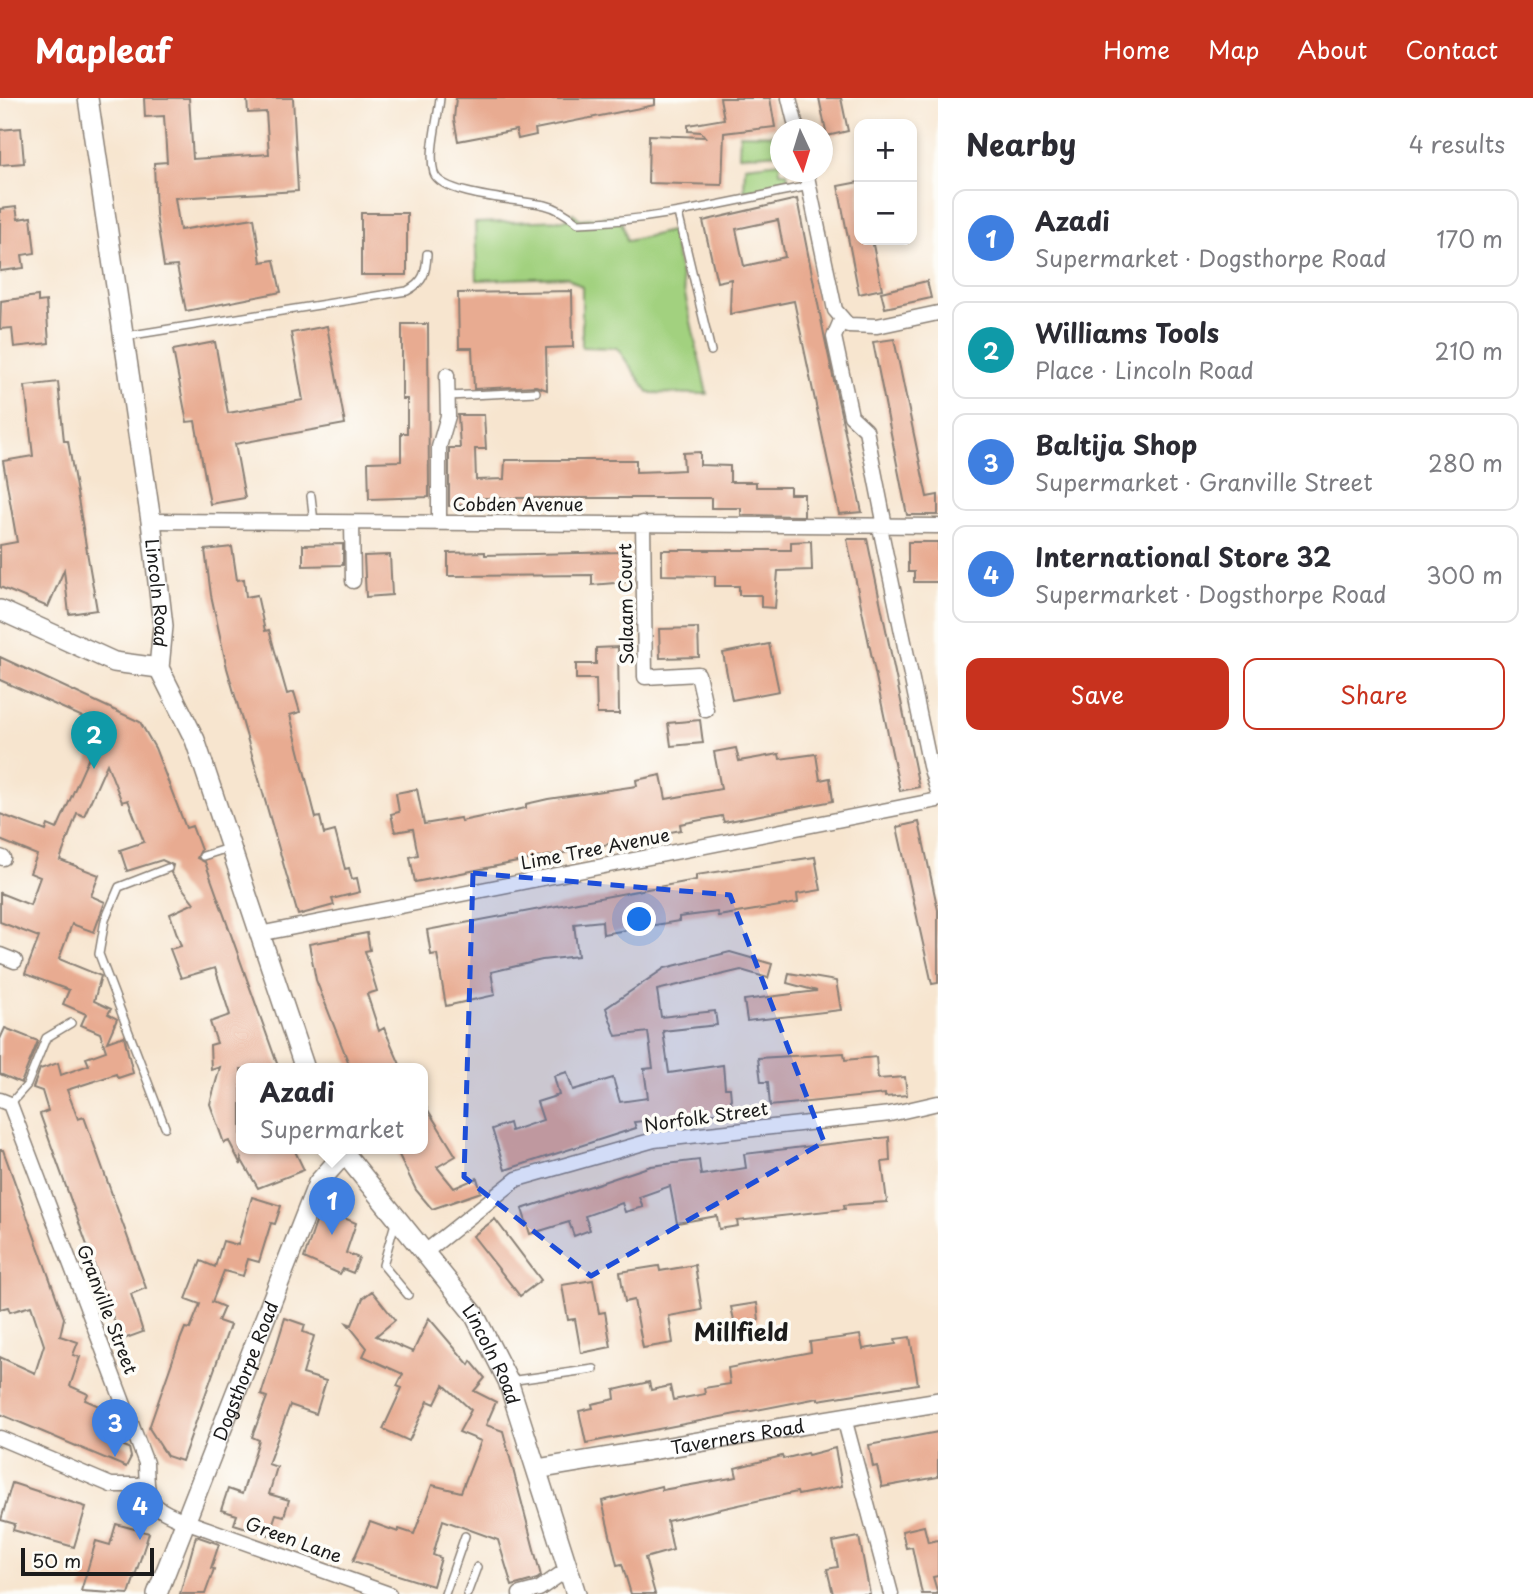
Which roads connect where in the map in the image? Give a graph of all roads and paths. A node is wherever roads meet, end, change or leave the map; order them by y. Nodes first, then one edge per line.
1 (88, 98) edge
2 (440, 98) edge
3 (789, 98) edge
4 (794, 119) edge
5 (796, 182) edge
6 (808, 182) edge
7 (678, 213) junction
8 (427, 254) dead end
9 (938, 313) edge
10 (842, 318) junction
11 (122, 337) junction
12 (711, 351) dead end
13 (447, 375) dead end
14 (536, 392) dead end
15 (447, 396) junction
16 (311, 496) dead end
17 (150, 521) junction
18 (314, 522) junction
19 (439, 522) junction
20 (352, 523) junction
21 (643, 523) junction
22 (882, 526) junction
23 (938, 526) edge
24 (353, 581) dead end
25 (0, 610) edge
26 (159, 668) junction
27 (706, 710) dead end
28 (938, 792) edge
29 (938, 800) edge
30 (228, 848) junction
31 (203, 856) dead end
32 (168, 868) dead end
33 (259, 934) junction
34 (0, 955) edge
35 (15, 961) dead end
36 (71, 1023) dead end
37 (303, 1063) edge
38 (5, 1102) edge
39 (938, 1103) edge
40 (164, 1127) dead end
41 (340, 1154) edge
42 (344, 1154) edge
43 (396, 1219) junction
44 (424, 1253) junction
45 (408, 1295) dead end
46 (594, 1368) dead end
47 (508, 1381) junction
48 (938, 1402) edge
49 (844, 1418) junction
50 (0, 1438) edge
51 (537, 1469) junction
52 (146, 1485) junction
53 (185, 1521) junction
54 (465, 1536) dead end
55 (477, 1567) dead end
56 (568, 1569) junction
57 (157, 1594) edge
58 (389, 1594) edge
59 (445, 1594) edge
60 (467, 1594) edge
61 (520, 1594) edge
62 (576, 1594) edge
63 (891, 1594) edge

1 - 11 street, Lincoln Road
2 - 7 lane
3 - 4 street
5 - 7 lane
6 - 10 street
7 - 12 lane
8 - 11 lane
9 - 10 street
10 - 22 street
11 - 17 street, Lincoln Road
13 - 15 street
14 - 15 lane
15 - 19 street
16 - 18 lane
17 - 18 street, Cobden Avenue
17 - 26 street, Lincoln Road
18 - 20 street, Cobden Avenue
19 - 20 street, Cobden Avenue
19 - 21 street, Cobden Avenue
20 - 24 street
21 - 22 street, Cobden Avenue
21 - 27 street, Salaam Court
22 - 23 street, Cobden Avenue
22 - 28 street
25 - 26 street
26 - 30 street, Lincoln Road
29 - 33 street, Lime Tree Avenue
30 - 31 lane
30 - 33 street, Lincoln Road
32 - 40 lane
33 - 37 street, Lincoln Road
34 - 35 street
36 - 38 lane
38 - 52 street, Granville Street
39 - 44 street, Norfolk Street
41 - 53 street, Dogsthorpe Road
42 - 43 street, Lincoln Road
43 - 44 street, Lincoln Road
43 - 45 lane
44 - 47 street, Lincoln Road
46 - 47 lane
47 - 51 street, Lincoln Road
48 - 49 street, Taverners Road
49 - 51 street, Taverners Road
49 - 63 street
50 - 52 street
51 - 56 street, Lincoln Road
52 - 53 street, Granville Street
53 - 57 street, Dogsthorpe Road
53 - 58 street, Green Lane
54 - 59 lane
55 - 60 lane
56 - 61 street
56 - 62 street, Lincoln Road

